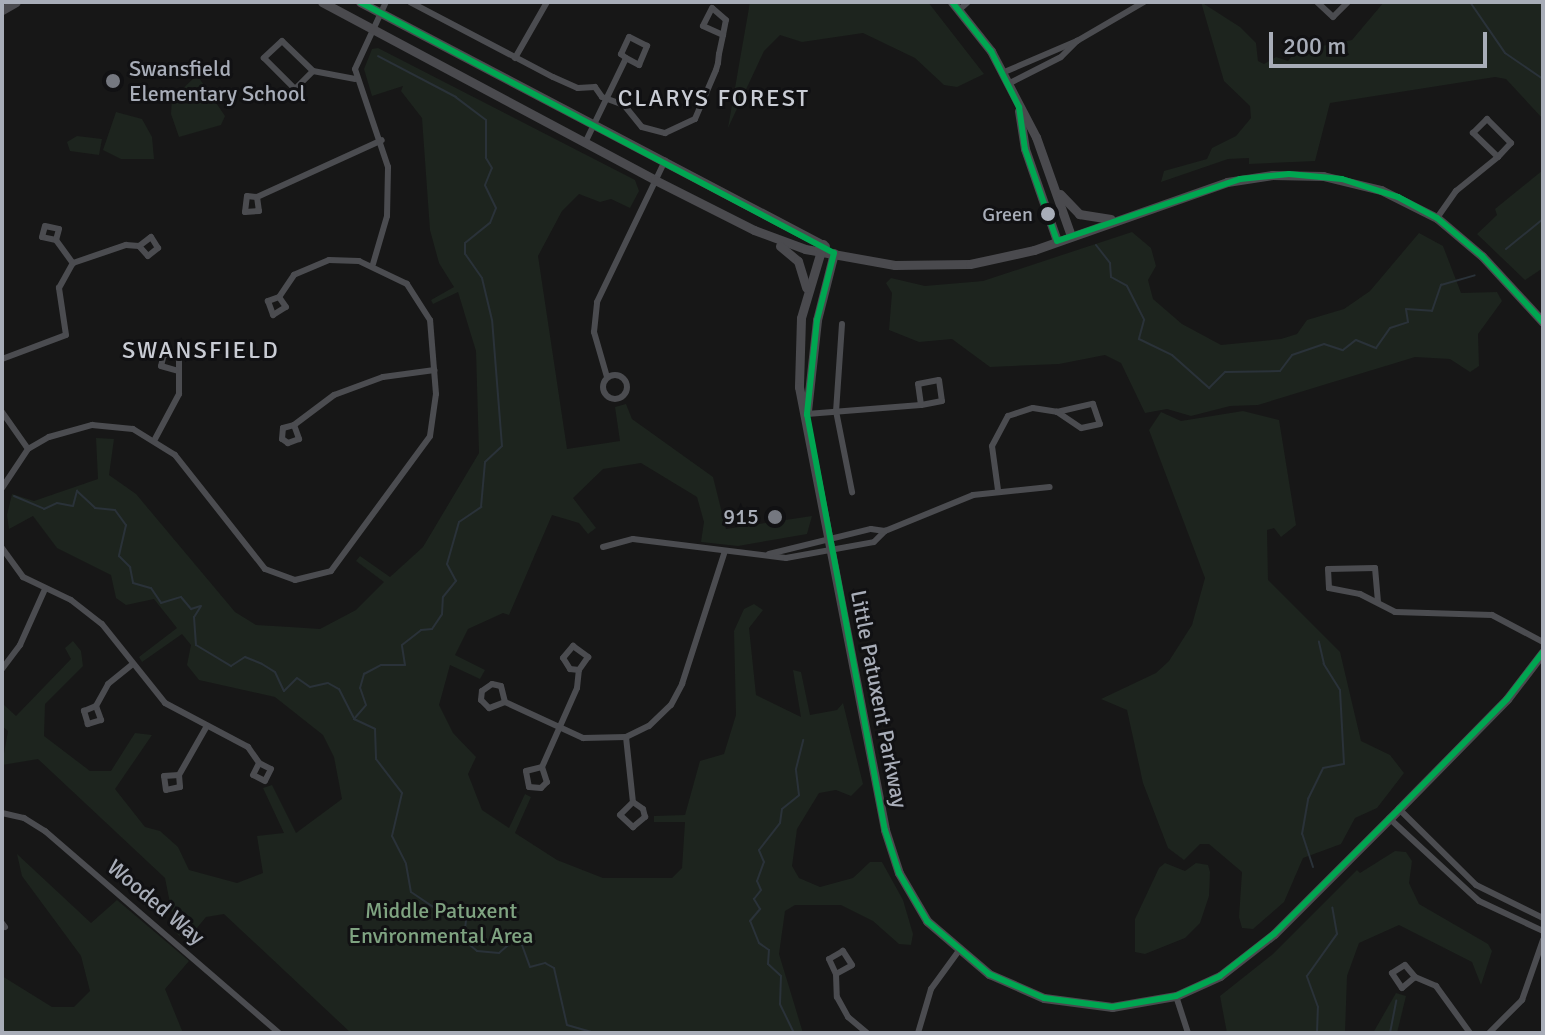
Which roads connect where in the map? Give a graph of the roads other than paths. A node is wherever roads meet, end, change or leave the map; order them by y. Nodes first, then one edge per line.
1 (16, 2) edge
2 (322, 2) edge
3 (360, 2) edge
4 (386, 2) edge
5 (410, 2) edge
6 (547, 2) edge
7 (968, 2) edge
8 (1144, 2) edge
9 (1317, 2) edge
10 (1348, 2) edge
11 (956, 6) edge
12 (2, 10) edge
13 (380, 13) junction
14 (370, 32) junction
15 (723, 35) junction
16 (1077, 41) junction
17 (515, 58) junction
18 (626, 58) junction
19 (313, 71) junction
20 (1002, 73) junction
21 (355, 79) junction
22 (1008, 84) junction
23 (606, 99) junction
24 (1019, 107) junction
25 (593, 124) junction
26 (382, 140) junction
27 (585, 143) junction
28 (1498, 157) junction
29 (665, 161) junction
30 (1051, 178) junction
31 (655, 180) junction
32 (257, 197) dead end
33 (1437, 218) junction
34 (1118, 219) junction
35 (754, 230) junction
36 (1071, 236) junction
37 (56, 240) dead end
38 (1057, 241) junction
39 (139, 246) dead end
40 (822, 248) junction
41 (834, 253) junction
42 (73, 263) junction
43 (373, 264) junction
44 (279, 297) dead end
45 (805, 300) junction
46 (1543, 322) edge
47 (842, 324) dead end
48 (2, 359) edge
49 (175, 370) dead end
50 (435, 370) junction
51 (607, 377) junction
52 (921, 405) junction
53 (836, 411) junction
54 (2, 412) edge
55 (1057, 412) junction
56 (807, 414) junction
57 (294, 425) dead end
58 (155, 439) junction
59 (28, 449) junction
60 (1050, 487) dead end
61 (2, 488) edge
62 (998, 490) junction
63 (852, 492) dead end
64 (885, 531) junction
65 (831, 537) junction
66 (603, 547) dead end
67 (2, 548) edge
68 (833, 551) junction
69 (724, 554) junction
70 (769, 554) junction
71 (45, 589) junction
72 (1378, 602) junction
73 (1543, 642) edge
74 (1543, 652) edge
75 (133, 664) junction
76 (2, 669) edge
77 (579, 670) junction
78 (505, 702) junction
79 (96, 706) dead end
80 (207, 726) junction
81 (559, 728) junction
82 (626, 737) junction
83 (259, 763) dead end
84 (542, 767) dead end
85 (179, 775) dead end
86 (633, 802) junction
87 (1399, 809) junction
88 (2, 813) edge
89 (1389, 818) junction
90 (1543, 918) edge
91 (1543, 931) edge
92 (1543, 940) edge
93 (958, 952) junction
94 (836, 974) dead end
95 (1415, 977) dead end
96 (1176, 996) junction
97 (279, 1033) edge
98 (867, 1033) edge
99 (918, 1033) edge
100 (1188, 1033) edge
101 (1470, 1033) edge
102 (1489, 1033) edge

1 - 12 street
2 - 14 street
3 - 13 street
4 - 13 street
5 - 17 street
6 - 17 street
7 - 11 street
8 - 16 street
9 - 10 street
11 - 20 street
13 - 14 street
13 - 25 street
14 - 21 street
14 - 27 street
15 - 15 street
15 - 23 street
16 - 20 street
16 - 22 street
17 - 23 street
18 - 18 street
18 - 23 street
19 - 19 street
19 - 21 street
20 - 22 street
21 - 26 street
22 - 24 street
23 - 25 street
24 - 30 street
24 - 38 street
25 - 27 street
25 - 29 street
26 - 32 street
26 - 43 street
27 - 31 street
28 - 28 street
28 - 33 street
29 - 31 street
29 - 40 street
30 - 34 street
30 - 36 street
31 - 35 street
31 - 51 street
33 - 34 street
33 - 46 street
34 - 36 street
35 - 40 street
35 - 45 street
36 - 38 street
37 - 42 street
38 - 41 street
39 - 42 street
40 - 41 street
40 - 45 street, Little Patuxent Parkway
41 - 56 street, Little Patuxent Parkway
42 - 48 street
43 - 44 street
43 - 50 street
45 - 56 street, Little Patuxent Parkway
47 - 53 street
49 - 58 street
50 - 57 street
50 - 58 street
51 - 51 street
52 - 52 street
52 - 53 street
53 - 56 street
53 - 63 street
54 - 59 street
55 - 55 street
55 - 62 street
56 - 65 street, Little Patuxent Parkway
58 - 59 street
59 - 61 street
60 - 62 street
62 - 64 street
64 - 65 street
64 - 68 street
65 - 68 street, Little Patuxent Parkway
65 - 70 street
66 - 69 street
67 - 71 street
68 - 70 street
68 - 93 street, Little Patuxent Parkway
69 - 70 street
69 - 82 street
71 - 75 street
71 - 76 street
72 - 72 street
72 - 73 street
74 - 87 street, Little Patuxent Parkway
75 - 79 street
75 - 80 street
77 - 77 street
77 - 81 street
78 - 78 street
78 - 81 street
80 - 83 street
80 - 85 street
81 - 82 street
81 - 84 street
82 - 86 street
86 - 86 street
87 - 89 street, Little Patuxent Parkway
87 - 90 street
88 - 97 street, Wooded Way
89 - 91 street
89 - 96 street, Little Patuxent Parkway
92 - 102 street
93 - 96 street, Little Patuxent Parkway
93 - 99 street
94 - 98 street
95 - 101 street
96 - 100 street

